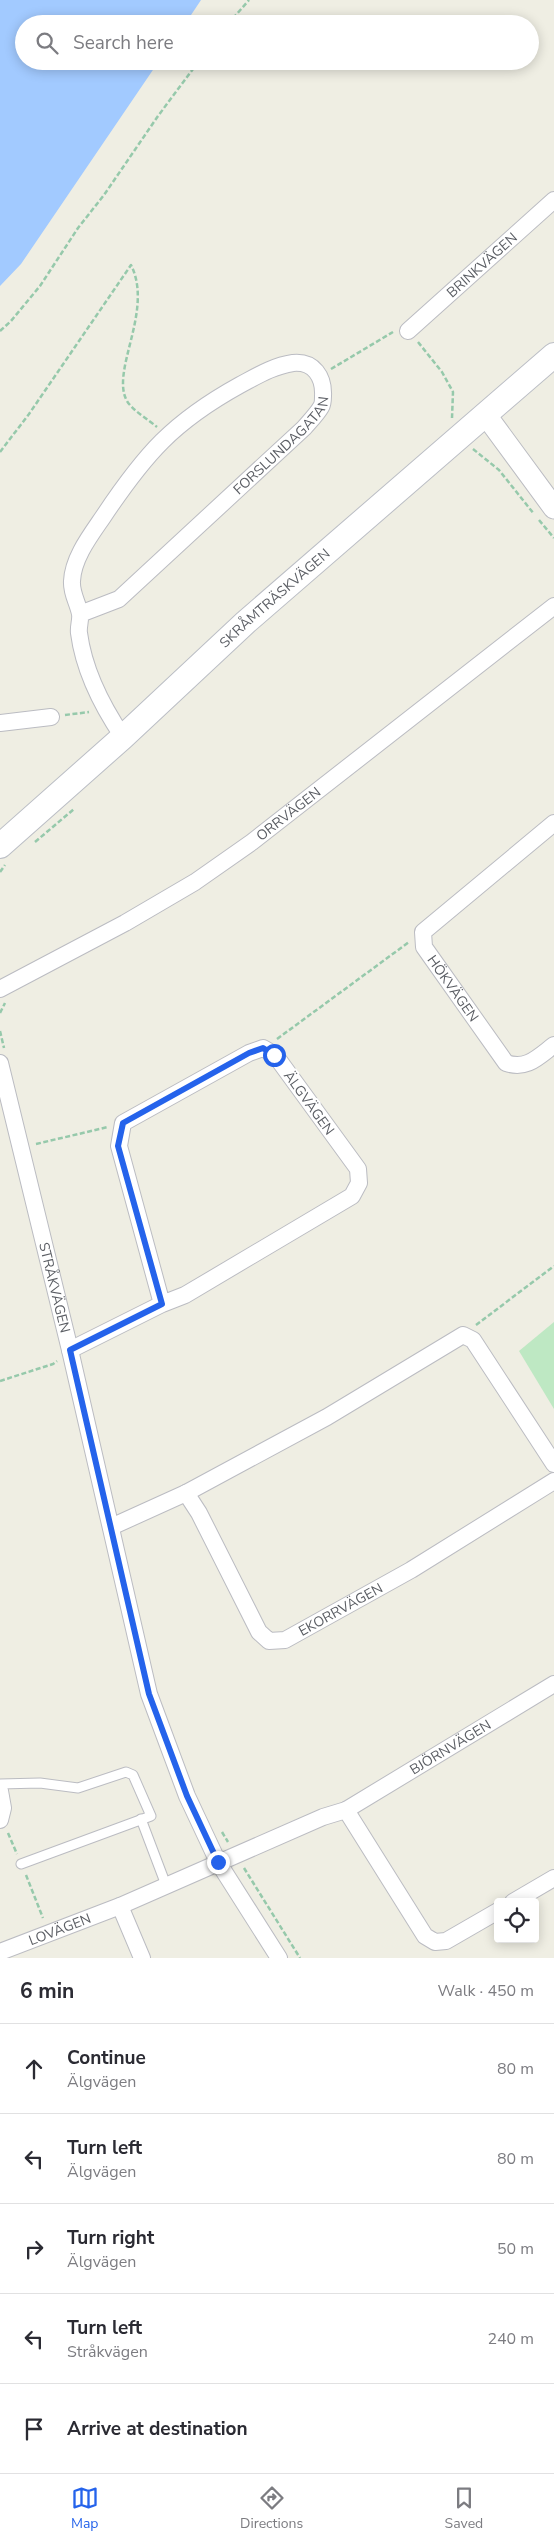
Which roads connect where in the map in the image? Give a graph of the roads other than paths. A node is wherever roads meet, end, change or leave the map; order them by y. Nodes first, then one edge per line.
1 (554, 200) edge
2 (408, 331) road end
3 (554, 355) edge
4 (485, 414) junction
5 (554, 508) edge
6 (554, 606) edge
7 (80, 614) junction
8 (51, 716) road end
9 (0, 723) edge
10 (123, 737) junction
11 (554, 823) edge
12 (0, 846) edge
13 (0, 989) edge
14 (554, 1044) edge
15 (0, 1063) edge
16 (162, 1304) junction
17 (70, 1350) junction
18 (554, 1464) edge
19 (554, 1481) edge
20 (186, 1493) junction
21 (111, 1527) junction
22 (554, 1684) edge
23 (0, 1784) edge
24 (0, 1791) edge
25 (346, 1810) junction
26 (142, 1819) junction
27 (0, 1820) edge
28 (218, 1862) junction
29 (21, 1864) dead end
30 (554, 1878) edge
31 (166, 1885) junction
32 (520, 1898) edge
33 (120, 1906) junction
34 (494, 1913) edge
35 (0, 1952) edge
36 (142, 1958) edge
37 (278, 1958) edge

1 - 2 street, BRINKVÄGEN
3 - 4 main road, SKRÅMTRÄSKVÄGEN
4 - 5 street
4 - 10 main road, SKRÅMTRÄSKVÄGEN
6 - 13 street, ORRVÄGEN
7 - 7 street, FORSLUNDAGATAN
7 - 10 street, FORSLUNDAGATAN
8 - 9 street
10 - 12 main road, SKRÅMTRÄSKVÄGEN
11 - 14 street, HÖKVÄGEN
15 - 17 street, STRÅKVÄGEN
16 - 16 street, ÄLGVÄGEN
16 - 17 street, ÄLGVÄGEN
17 - 21 street, STRÅKVÄGEN
18 - 20 street
19 - 20 street, EKORRVÄGEN
20 - 21 street
21 - 28 street, STRÅKVÄGEN
22 - 25 street, BJÖRNVÄGEN
23 - 26 lane
24 - 27 street
25 - 28 street, BJÖRNVÄGEN
25 - 34 street
26 - 29 lane
26 - 31 lane
28 - 31 street, LOVÄGEN
28 - 37 street, STRÅKVÄGEN
30 - 32 street
31 - 33 street, LOVÄGEN
33 - 35 street, LOVÄGEN
33 - 36 street

